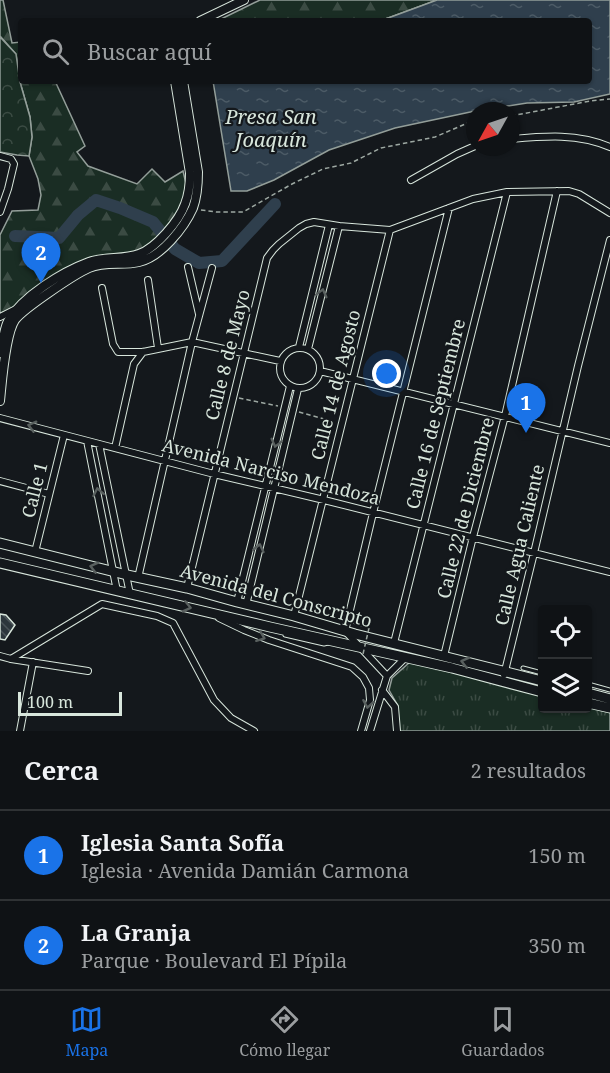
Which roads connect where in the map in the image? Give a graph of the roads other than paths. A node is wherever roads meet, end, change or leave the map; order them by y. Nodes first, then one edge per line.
1 (244, 0) edge
2 (252, 0) edge
3 (206, 18) edge
4 (215, 18) edge
5 (175, 84) edge
6 (184, 84) edge
7 (520, 139) edge
8 (610, 147) edge
9 (466, 150) edge
10 (0, 156) edge
11 (411, 180) dead end
12 (556, 191) junction
13 (507, 192) junction
14 (449, 208) junction
15 (0, 212) edge
16 (610, 213) edge
17 (330, 225) junction
18 (339, 226) junction
19 (390, 230) junction
20 (170, 235) junction
21 (610, 240) edge
22 (163, 243) junction
23 (188, 267) dead end
24 (212, 268) dead end
25 (148, 280) dead end
26 (102, 288) dead end
27 (17, 309) junction
28 (200, 316) junction
29 (0, 317) edge
30 (192, 342) junction
31 (299, 347) junction
32 (158, 348) junction
33 (308, 349) junction
34 (143, 352) junction
35 (244, 353) junction
36 (1, 358) edge
37 (280, 361) junction
38 (320, 371) junction
39 (353, 379) junction
40 (290, 386) junction
41 (298, 389) junction
42 (403, 393) junction
43 (0, 401) edge
44 (454, 405) junction
45 (505, 416) junction
46 (0, 418) edge
47 (562, 431) junction
48 (64, 435) junction
49 (87, 441) junction
50 (610, 443) edge
51 (99, 444) junction
52 (115, 448) junction
53 (165, 461) junction
54 (214, 474) junction
55 (0, 481) edge
56 (266, 486) junction
57 (274, 488) junction
58 (49, 494) junction
59 (324, 500) junction
60 (373, 513) junction
61 (424, 525) junction
62 (473, 537) junction
63 (0, 543) edge
64 (35, 552) junction
65 (534, 553) junction
66 (0, 563) edge
67 (114, 572) junction
68 (610, 572) edge
69 (127, 575) junction
70 (138, 578) junction
71 (187, 588) junction
72 (117, 591) junction
73 (130, 594) junction
74 (211, 596) junction
75 (241, 603) junction
76 (208, 612) junction
77 (294, 616) junction
78 (345, 631) junction
79 (394, 644) junction
80 (363, 651) junction
81 (0, 656) edge
82 (444, 656) junction
83 (405, 658) junction
84 (11, 659) junction
85 (33, 662) junction
86 (523, 668) dead end
87 (88, 670) dead end
88 (505, 672) junction
89 (538, 672) edge
90 (387, 676) junction
91 (538, 680) edge
92 (502, 682) junction
93 (592, 685) edge
94 (382, 690) junction
95 (610, 690) edge
96 (538, 691) edge
97 (592, 694) edge
98 (610, 699) edge
99 (592, 703) edge
100 (610, 708) edge
101 (20, 731) edge
102 (254, 731) edge
103 (361, 731) edge
104 (370, 731) edge
105 (397, 731) edge

1 - 3 street
2 - 4 street
5 - 20 street
6 - 20 street
7 - 8 street
9 - 11 street
10 - 15 street
12 - 13 street
12 - 16 street
12 - 45 street, Calle 22 de Diciembre
13 - 14 street
13 - 44 street, Calle 16 de Septiembre
14 - 19 street
14 - 42 street
17 - 18 street
17 - 31 street
17 - 35 street, Calle 8 de Mayo
18 - 19 street
33 -> 18 street
19 - 39 street, Calle 14 de Agosto
20 - 22 street
21 - 47 street, Calle Agua Caliente
22 - 27 street
22 - 36 street
23 - 28 street
24 - 28 street
25 - 32 street
26 - 34 street
27 - 29 street
27 - 36 street
28 - 30 street
30 - 32 street
30 - 35 street
30 - 53 street
31 - 33 street
31 - 37 street
32 - 34 street
33 - 38 street
34 - 52 street
35 - 37 street
35 - 54 street, Calle 8 de Mayo
36 - 43 street
37 - 40 street
38 - 39 street
38 - 41 street
39 - 42 street
39 - 59 street, Calle 14 de Agosto
40 - 41 street
40 -> 56 street
41 - 57 street
42 - 44 street
42 - 60 street
44 - 45 street
44 - 61 street, Calle 16 de Septiembre
45 - 47 street
45 - 62 street, Calle 22 de Diciembre
48 -> 46 street, Avenida Narciso Mendoza
47 - 50 street
47 - 65 street, Calle Agua Caliente
48 - 49 street, Avenida Narciso Mendoza
48 - 58 street, Calle 1
49 - 51 street, Avenida Narciso Mendoza
67 -> 49 street
51 - 52 street, Avenida Narciso Mendoza
51 - 69 street
52 - 53 street, Avenida Narciso Mendoza
53 - 54 street, Avenida Narciso Mendoza
53 - 70 street
54 - 56 street, Avenida Narciso Mendoza
54 - 71 street, Calle 8 de Mayo
55 - 58 street
56 - 57 street, Avenida Narciso Mendoza
56 - 75 street
57 - 59 street, Avenida Narciso Mendoza
75 -> 57 street
58 - 64 street, Calle 1
59 - 60 street, Avenida Narciso Mendoza
59 - 77 street, Calle 14 de Agosto
60 - 61 street, Avenida Narciso Mendoza
60 - 78 street
61 - 62 street, Avenida Narciso Mendoza
61 - 79 street, Calle 16 de Septiembre
62 - 65 street, Avenida Narciso Mendoza
62 - 82 street, Calle 22 de Diciembre
63 - 64 main road, Avenida del Conscripto
67 -> 64 main road, Avenida del Conscripto
65 - 68 street, Avenida Narciso Mendoza
65 - 88 street, Calle Agua Caliente
66 - 72 main road, Avenida del Conscripto
67 - 69 main road, Avenida del Conscripto
67 - 72 street
69 - 70 main road, Avenida del Conscripto
69 - 73 street
70 - 71 main road, Avenida del Conscripto
71 - 74 main road, Avenida del Conscripto
72 - 73 main road, Avenida del Conscripto
73 -> 76 main road, Avenida del Conscripto
74 - 75 main road, Avenida del Conscripto
74 - 76 main road
75 - 77 main road, Avenida del Conscripto
76 - 80 main road, Avenida del Conscripto
76 -> 103 street
77 - 78 main road, Avenida del Conscripto
78 - 79 main road, Avenida del Conscripto
78 - 80 street
79 - 82 main road, Avenida del Conscripto
80 - 83 main road, Avenida del Conscripto
80 - 90 street
81 - 84 street
88 -> 82 main road, Avenida del Conscripto
83 - 90 street
83 - 92 main road, Avenida del Conscripto
84 - 85 street
84 - 102 street
85 - 87 street
85 - 101 street
86 - 89 lane
88 - 91 main road, Avenida del Conscripto
88 - 92 street, Calle Agua Caliente
90 - 94 street
92 - 96 main road, Avenida del Conscripto
93 - 95 lane
94 - 104 street
94 - 105 street
97 - 98 main road
99 - 100 main road

